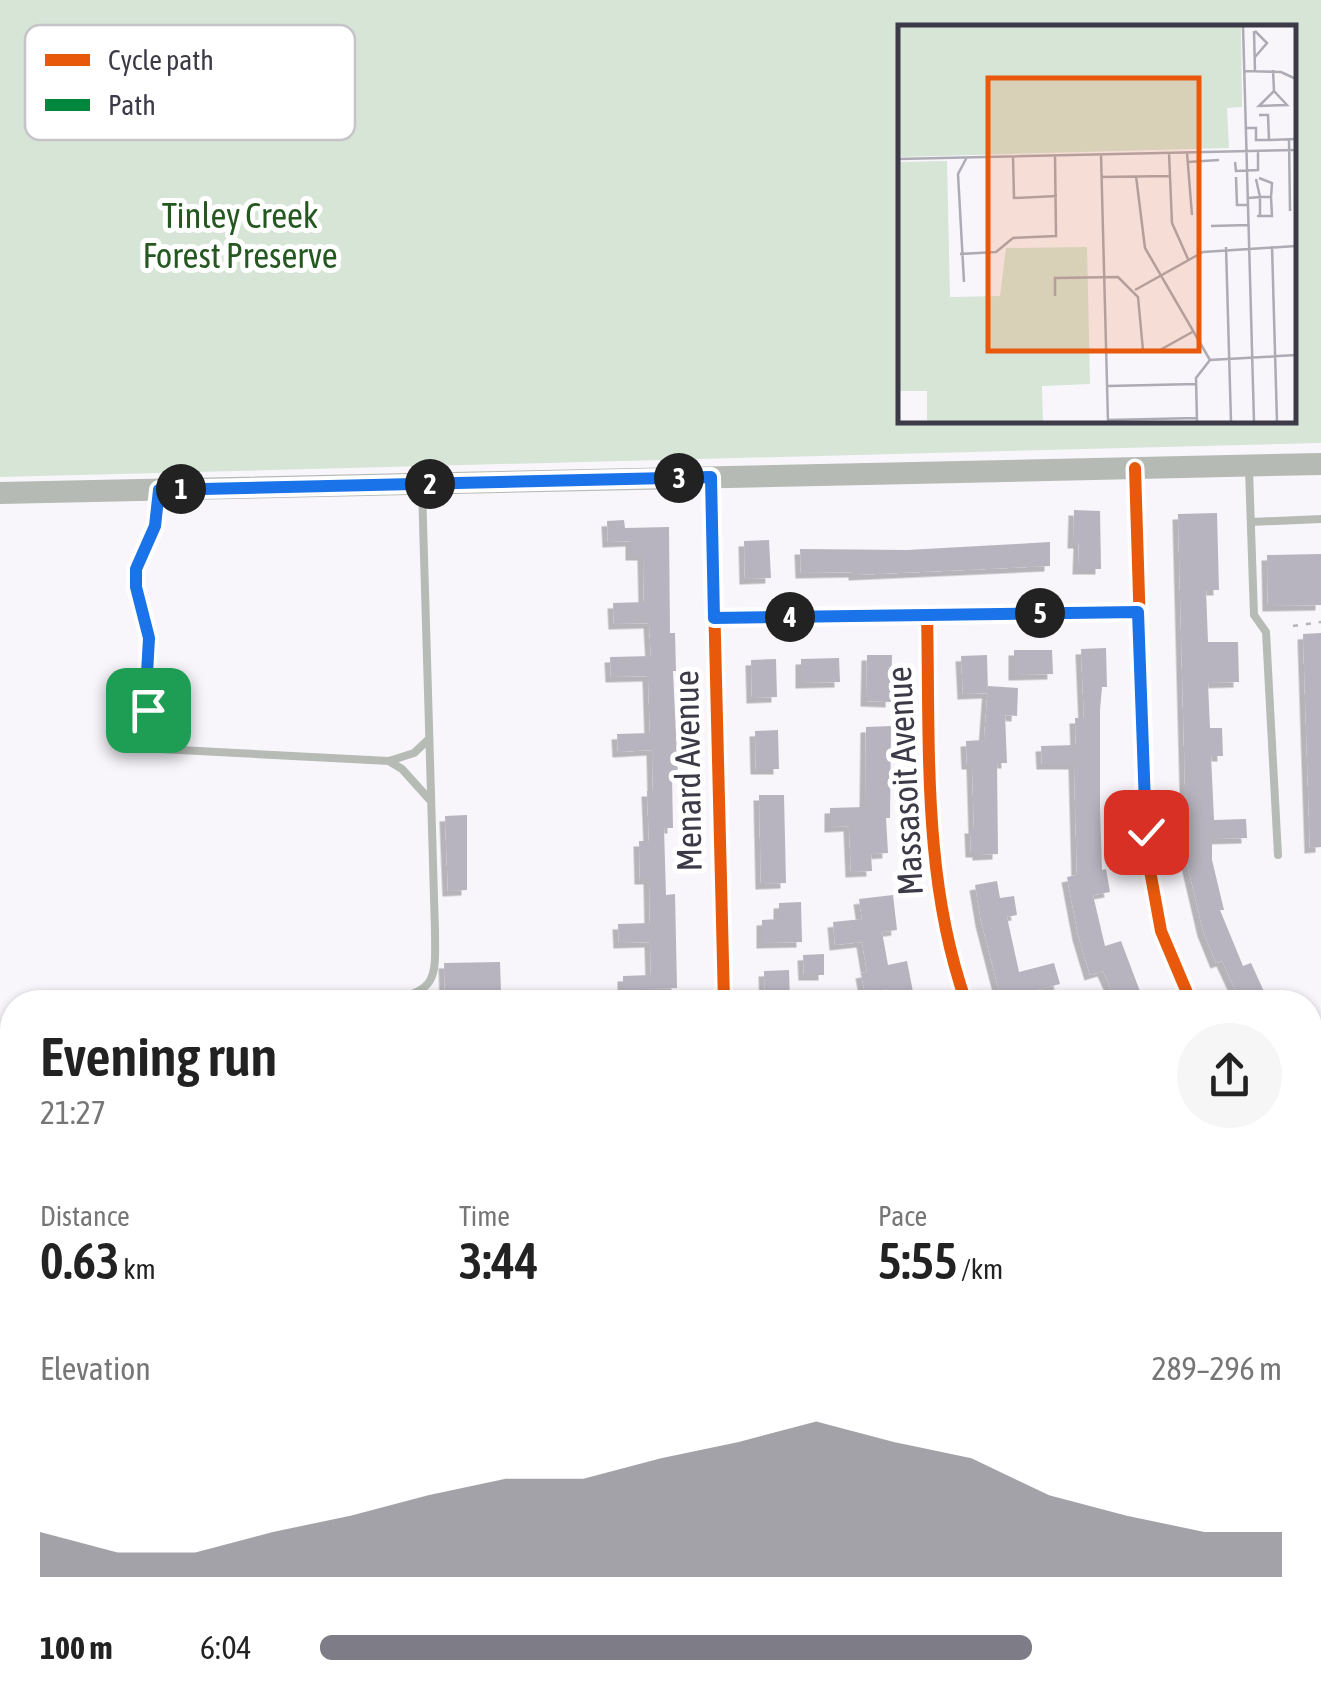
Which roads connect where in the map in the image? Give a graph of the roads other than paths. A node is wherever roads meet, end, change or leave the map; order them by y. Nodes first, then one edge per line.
1 (1321, 464) edge
2 (1248, 466) junction
3 (1135, 468) junction
4 (711, 477) junction
5 (422, 484) junction
6 (159, 490) junction
7 (0, 493) edge
8 (1321, 520) edge
9 (1250, 522) junction
10 (1138, 612) junction
11 (927, 614) junction
12 (714, 618) junction
13 (429, 739) junction
14 (389, 761) junction
15 (430, 799) junction
16 (1278, 855) dead end
17 (423, 990) edge
18 (724, 990) edge
19 (962, 990) edge
20 (1186, 990) edge

1 - 2 main road
2 - 3 main road
2 - 9 lane
3 - 4 main road
3 - 10 street
4 - 5 main road
4 - 12 street, Menard Avenue
5 - 6 main road
5 - 13 lane
6 - 7 main road
6 - 14 lane
8 - 9 lane
9 - 16 lane
10 - 11 street
10 - 20 street
11 - 12 street
11 - 19 street, Massasoit Avenue
12 - 18 street, Menard Avenue
13 - 14 lane
13 - 15 lane
14 - 15 lane
15 - 17 lane

